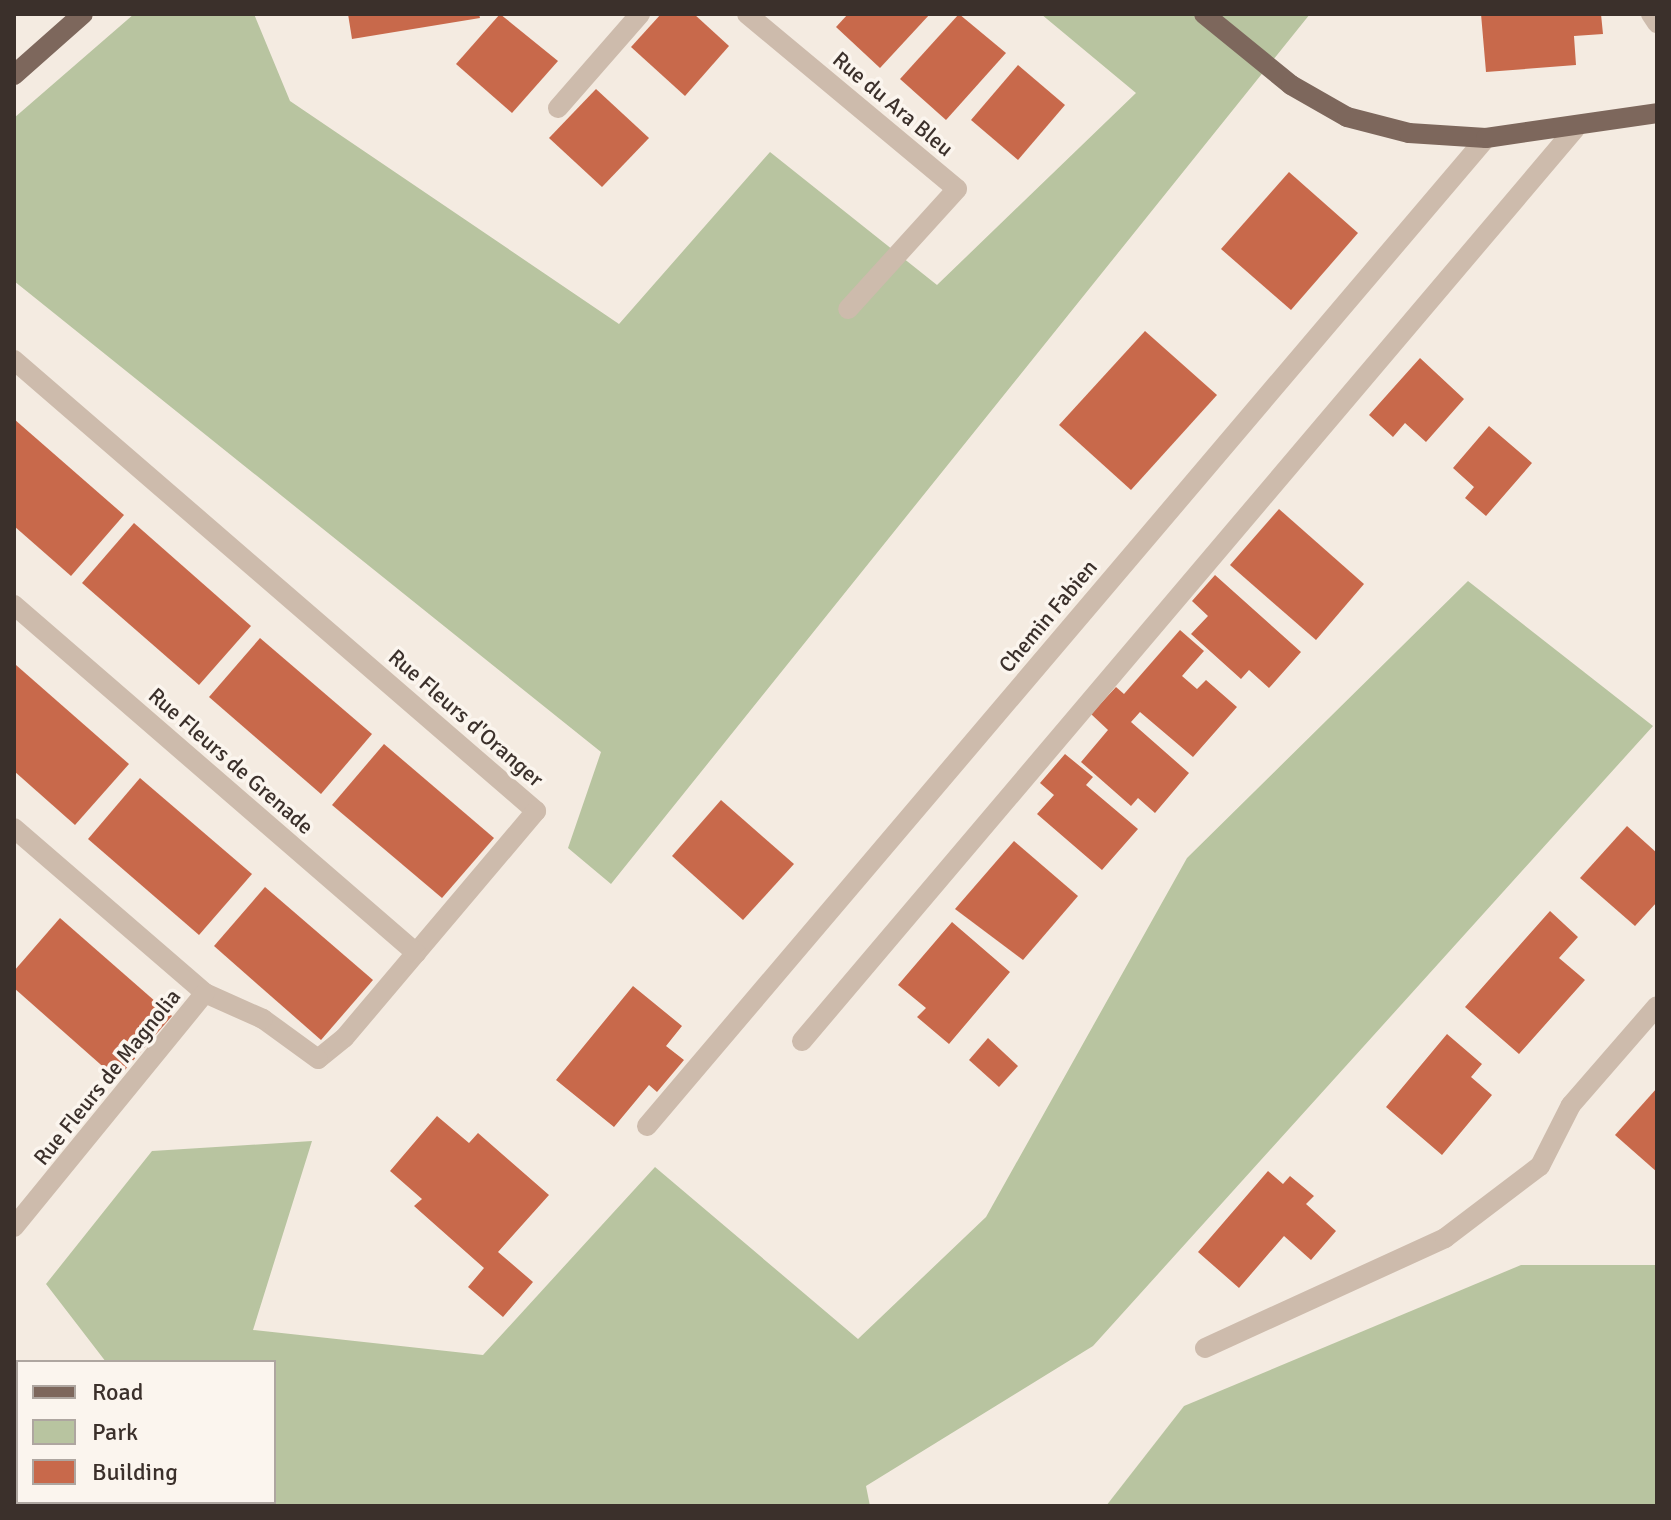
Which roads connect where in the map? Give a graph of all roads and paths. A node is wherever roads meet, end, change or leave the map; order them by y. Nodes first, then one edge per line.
1 (83, 14) edge
2 (640, 14) edge
3 (747, 14) edge
4 (1204, 14) edge
5 (1651, 14) edge
6 (1657, 23) edge
7 (14, 75) edge
8 (558, 108) dead end
9 (1657, 113) edge
10 (1575, 129) junction
11 (1486, 138) junction
12 (848, 309) dead end
13 (14, 360) edge
14 (14, 605) edge
15 (14, 828) edge
16 (416, 953) junction
17 (205, 993) junction
18 (1657, 1006) edge
19 (802, 1041) dead end
20 (647, 1126) dead end
21 (14, 1227) edge
22 (1205, 1348) dead end

1 - 7 main road
2 - 8 street
3 - 12 street, Rue du Ara Bleu
4 - 11 main road
5 - 6 street
9 - 10 main road
10 - 11 main road
10 - 19 street
11 - 20 street, Chemin Fabien
13 - 16 street, Rue Fleurs d'Oranger
14 - 16 street, Rue Fleurs de Grenade
15 - 17 street
16 - 17 street, Rue Fleurs d'Oranger
17 - 21 street, Rue Fleurs de Magnolia
18 - 22 street

